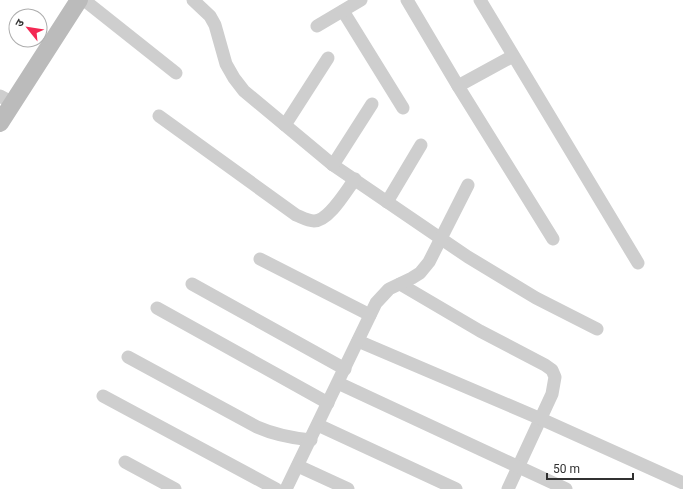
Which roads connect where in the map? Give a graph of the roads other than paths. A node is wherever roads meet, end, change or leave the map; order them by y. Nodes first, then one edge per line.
1 (79, 0) edge
2 (84, 0) edge
3 (193, 0) edge
4 (407, 0) edge
5 (480, 0) edge
6 (350, 4) edge
7 (317, 26) dead end
8 (513, 56) junction
9 (328, 58) dead end
10 (176, 73) dead end
11 (458, 86) junction
12 (6, 100) edge
13 (372, 104) dead end
14 (403, 108) dead end
15 (159, 116) dead end
16 (0, 123) edge
17 (284, 125) junction
18 (421, 145) dead end
19 (333, 165) junction
20 (355, 180) junction
21 (468, 185) dead end
22 (387, 202) junction
23 (441, 238) junction
24 (553, 239) dead end
25 (260, 259) dead end
26 (638, 263) dead end
27 (192, 284) dead end
28 (400, 284) junction
29 (157, 308) dead end
30 (370, 315) junction
31 (597, 329) dead end
32 (358, 341) junction
33 (128, 357) dead end
34 (345, 369) junction
35 (338, 383) junction
36 (103, 396) dead end
37 (328, 403) junction
38 (541, 419) junction
39 (318, 425) junction
40 (310, 440) junction
41 (125, 462) dead end
42 (298, 466) junction
43 (518, 467) junction
44 (683, 483) edge
45 (175, 489) edge
46 (276, 489) edge
47 (286, 489) edge
48 (348, 489) edge
49 (456, 489) edge
50 (508, 489) edge
51 (566, 489) edge

1 - 12 street
2 - 10 street
3 - 17 street
4 - 11 street
5 - 8 street
6 - 7 street
6 - 14 street
8 - 11 street
8 - 26 street
9 - 17 street
11 - 24 street
12 - 16 street
13 - 19 street
15 - 20 street
17 - 19 street
18 - 22 street
19 - 20 street
20 - 22 street
21 - 23 street
22 - 23 street
23 - 28 street
23 - 31 street
25 - 30 street
27 - 34 street
28 - 30 street
28 - 38 street
29 - 37 street
30 - 32 street
32 - 34 street
32 - 38 street
33 - 40 street
34 - 35 street
35 - 37 street
35 - 43 street
36 - 46 street
37 - 39 street
38 - 43 street
38 - 44 street
39 - 40 street
39 - 49 street
40 - 42 street
41 - 45 street
42 - 47 street
42 - 48 street
43 - 50 street
43 - 51 street

